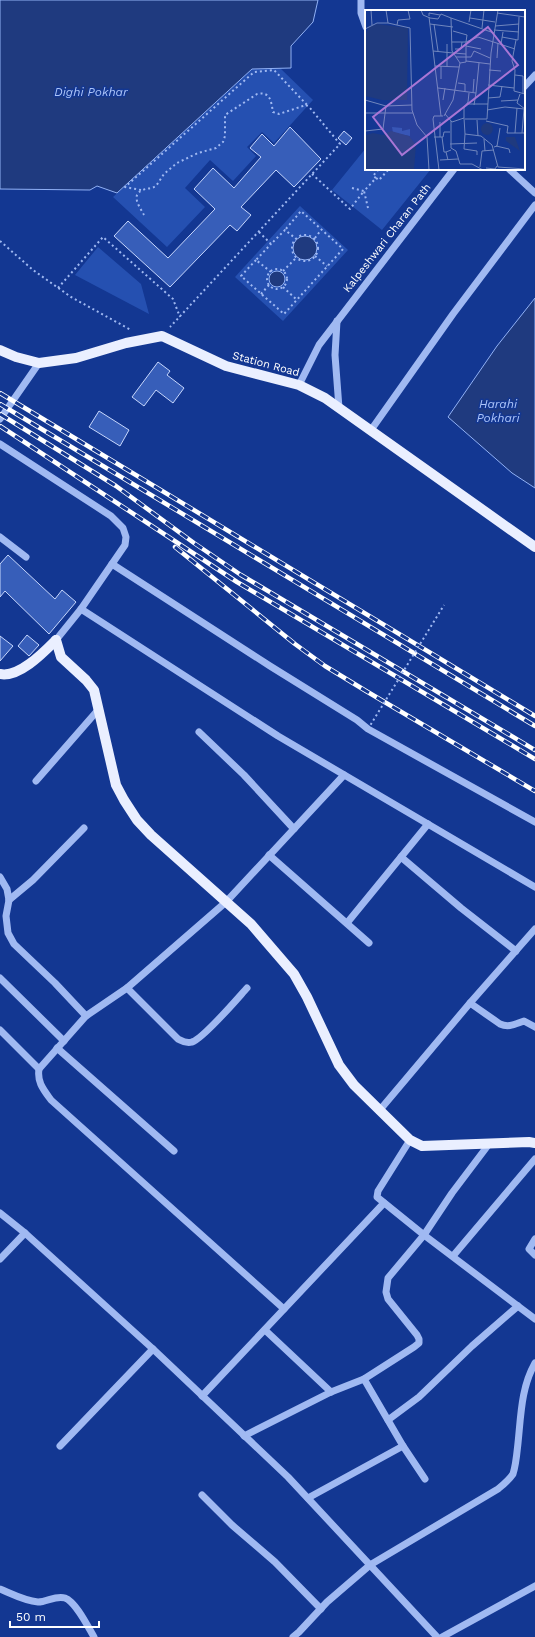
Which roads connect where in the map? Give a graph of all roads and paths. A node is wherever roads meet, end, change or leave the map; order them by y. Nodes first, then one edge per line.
1 (360, 0) edge
2 (365, 23) edge
3 (535, 75) edge
4 (525, 86) edge
5 (310, 108) junction
6 (378, 170) edge
7 (388, 170) edge
8 (453, 170) edge
9 (511, 170) edge
10 (312, 174) junction
11 (376, 178) junction
12 (352, 188) dead end
13 (142, 190) junction
14 (364, 191) junction
15 (535, 193) edge
16 (535, 205) edge
17 (368, 208) dead end
18 (144, 215) dead end
19 (285, 230) junction
20 (322, 230) junction
21 (259, 232) junction
22 (295, 238) junction
23 (314, 238) junction
24 (0, 241) edge
25 (271, 244) junction
26 (315, 256) junction
27 (296, 258) junction
28 (256, 260) junction
29 (327, 266) junction
30 (283, 271) junction
31 (271, 272) junction
32 (269, 285) junction
33 (283, 286) junction
34 (58, 288) junction
35 (261, 294) junction
36 (297, 300) junction
37 (180, 317) junction
38 (337, 321) junction
39 (162, 336) junction
40 (146, 338) junction
41 (0, 350) edge
42 (39, 363) junction
43 (299, 385) junction
44 (339, 408) junction
45 (0, 419) edge
46 (371, 430) junction
47 (0, 444) edge
48 (0, 537) edge
49 (535, 547) edge
50 (26, 557) dead end
51 (112, 564) junction
52 (444, 605) dead end
53 (81, 609) junction
54 (56, 640) junction
55 (43, 654) junction
56 (61, 657) junction
57 (0, 674) edge
58 (98, 710) junction
59 (368, 729) junction
60 (199, 732) dead end
61 (344, 775) junction
62 (36, 781) dead end
63 (535, 822) edge
64 (428, 824) junction
65 (84, 828) dead end
66 (294, 829) junction
67 (269, 856) junction
68 (401, 857) junction
69 (0, 877) edge
70 (535, 887) edge
71 (9, 900) junction
72 (226, 902) junction
73 (6, 916) junction
74 (0, 922) edge
75 (347, 923) junction
76 (535, 930) edge
77 (369, 942) dead end
78 (516, 950) junction
79 (0, 978) edge
80 (127, 988) junction
81 (247, 988) dead end
82 (470, 1003) junction
83 (86, 1016) junction
84 (535, 1027) edge
85 (0, 1030) edge
86 (64, 1041) junction
87 (57, 1048) junction
88 (39, 1068) junction
89 (379, 1111) junction
90 (410, 1140) junction
91 (535, 1143) edge
92 (489, 1144) junction
93 (174, 1151) dead end
94 (535, 1159) edge
95 (384, 1203) junction
96 (0, 1213) edge
97 (25, 1233) junction
98 (424, 1234) junction
99 (535, 1239) edge
100 (535, 1255) edge
101 (453, 1256) junction
102 (0, 1260) edge
103 (518, 1306) junction
104 (284, 1309) junction
105 (535, 1319) edge
106 (265, 1330) junction
107 (152, 1350) junction
108 (535, 1363) edge
109 (364, 1379) junction
110 (331, 1392) junction
111 (202, 1396) junction
112 (388, 1420) junction
113 (244, 1436) junction
114 (60, 1446) dead end
115 (403, 1446) junction
116 (425, 1479) dead end
117 (202, 1495) dead end
118 (308, 1498) junction
119 (370, 1565) junction
120 (535, 1586) edge
121 (0, 1589) edge
122 (321, 1609) junction
123 (302, 1634) edge
124 (94, 1637) edge
125 (293, 1637) edge
126 (437, 1637) edge
127 (442, 1637) edge

1 - 2 street
3 - 4 street
5 - 10 path
5 - 13 path
5 - 13 path
6 - 11 path
7 - 11 path
8 - 38 street, Kalpeshwari Charan Path
9 - 15 street
10 - 14 path
10 - 21 path
11 - 14 path
12 - 14 path
13 - 18 path
14 - 17 path
16 - 46 street
19 - 20 path
19 - 22 path
19 - 25 path
20 - 23 path
20 - 29 path
21 - 25 path
21 - 37 path
22 - 23 path
22 - 27 path
23 - 26 path
24 - 34 path
25 - 28 path
26 - 27 path
26 - 29 path
27 - 30 path
28 - 31 path
28 - 35 path
29 - 36 path
30 - 31 path
30 - 33 path
31 - 32 path
32 - 33 path
32 - 35 path
33 - 36 path
34 - 37 path
34 - 40 path
35 - 36 path
37 - 39 path
38 - 43 street, Kalpeshwari Charan Path
38 - 44 street
39 - 40 main road
39 - 43 main road, Station Road
40 - 42 main road
41 - 42 main road
42 - 45 street
43 - 44 main road, Station Road
44 - 46 main road, Station Road
46 - 49 main road, Station Road
47 - 51 street
48 - 50 street
51 - 53 street
51 - 59 street
52 - 59 path, bridge
53 - 54 street
53 - 61 street
54 - 55 main road
54 - 56 main road
55 - 56 main road
55 - 57 main road
56 - 58 main road
58 - 62 street
58 - 72 main road
59 - 63 street
60 - 66 street
61 - 64 street
61 - 66 street
64 - 68 street
64 - 70 street
65 - 71 street
66 - 67 street
67 - 72 street
67 - 75 street
68 - 75 street
68 - 78 street
69 - 71 street
71 - 73 street
72 - 80 street
72 - 89 main road
73 - 74 street
73 - 83 street
75 - 77 street
76 - 78 street
78 - 82 street
79 - 86 street
80 - 81 street
80 - 83 street
82 - 84 street
82 - 89 street
83 - 86 street
85 - 88 street
86 - 87 street
87 - 88 street
87 - 93 street
88 - 104 street
89 - 90 main road
90 - 92 main road
90 - 95 street
91 - 92 main road
92 - 98 street
94 - 101 street
95 - 98 street
95 - 104 street
96 - 97 street
97 - 102 street
97 - 107 street
98 - 101 street
98 - 109 street
99 - 100 street
101 - 103 street
103 - 105 street
103 - 112 street
104 - 106 street
106 - 110 street
106 - 111 street
107 - 111 street
107 - 114 street
108 - 119 street
109 - 110 street
109 - 112 street
110 - 113 street
111 - 113 street
112 - 115 street
113 - 118 street
115 - 116 street
115 - 118 street
117 - 122 street
118 - 119 street
119 - 122 street
119 - 126 street
120 - 127 street
121 - 124 street
122 - 123 street
123 - 125 street

